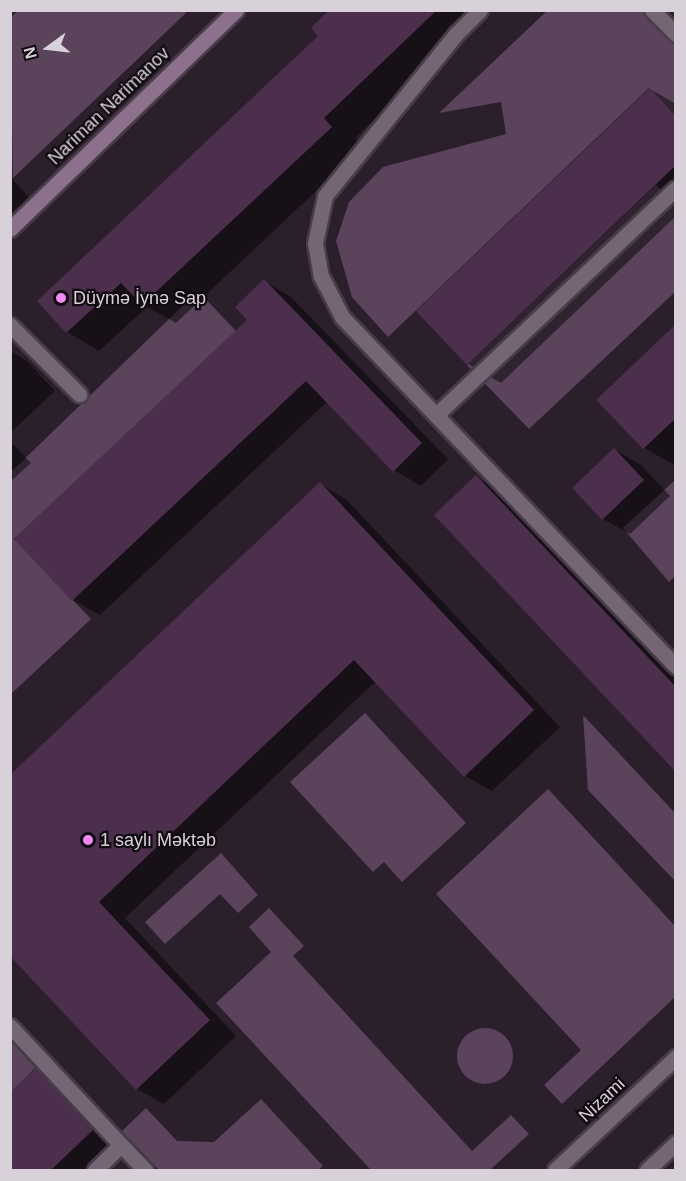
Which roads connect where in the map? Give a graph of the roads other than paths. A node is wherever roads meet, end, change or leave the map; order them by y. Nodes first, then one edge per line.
1 (236, 10) edge
2 (480, 10) edge
3 (652, 10) edge
4 (675, 34) edge
5 (675, 188) edge
6 (10, 229) edge
7 (10, 325) edge
8 (79, 394) dead end
9 (436, 415) junction
10 (675, 666) edge
11 (10, 1026) edge
12 (675, 1057) edge
13 (675, 1143) edge
14 (121, 1145) junction
15 (95, 1170) edge
16 (145, 1170) edge
17 (555, 1170) edge
18 (647, 1170) edge

1 - 6 main road, Nariman Narimanov
2 - 9 street
3 - 4 street
5 - 9 street
7 - 8 street
9 - 10 street
11 - 14 street
12 - 17 street, Nizami
13 - 18 street
14 - 15 street
14 - 16 street

